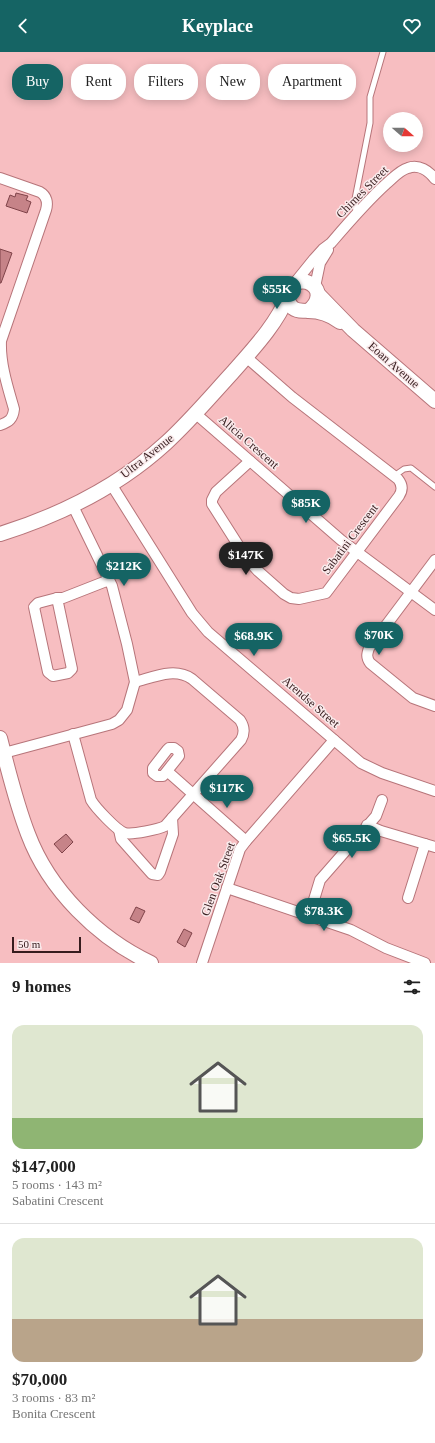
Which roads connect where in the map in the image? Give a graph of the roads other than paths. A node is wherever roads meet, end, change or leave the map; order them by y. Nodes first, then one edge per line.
1 (383, 52) edge
2 (0, 178) edge
3 (435, 179) edge
4 (356, 214) junction
5 (331, 243) junction
6 (290, 291) junction
7 (316, 291) junction
8 (307, 311) junction
9 (353, 330) junction
10 (264, 336) junction
11 (246, 356) junction
12 (435, 401) edge
13 (196, 414) junction
14 (0, 425) edge
15 (250, 460) junction
16 (394, 476) junction
17 (111, 484) junction
18 (435, 487) edge
19 (73, 506) junction
20 (0, 534) edge
21 (357, 552) junction
22 (435, 560) edge
23 (109, 580) junction
24 (411, 592) junction
25 (57, 598) junction
26 (435, 610) edge
27 (135, 682) junction
28 (435, 706) edge
29 (73, 734) junction
30 (0, 738) edge
31 (334, 740) junction
32 (4, 753) junction
33 (167, 771) dead end
34 (435, 791) edge
35 (193, 794) junction
36 (382, 800) dead end
37 (172, 818) junction
38 (368, 825) junction
39 (119, 830) junction
40 (246, 841) junction
41 (424, 844) junction
42 (435, 847) edge
43 (227, 888) junction
44 (408, 898) dead end
45 (309, 916) junction
46 (151, 963) edge
47 (202, 963) edge
48 (425, 963) edge

1 - 4 lane
2 - 14 street
3 - 4 street, Chimes Street
4 - 5 street, Chimes Street
5 - 6 street, Chimes Street
5 - 7 street, Chimes Street
6 - 7 street
6 - 8 street
6 - 10 street, Ultra Avenue
7 - 8 street
7 - 9 street, Eoan Avenue
8 - 9 street, Eoan Avenue
8 - 10 street, Ultra Avenue
9 - 12 street, Eoan Avenue
10 - 11 street, Ultra Avenue
11 - 13 street, Ultra Avenue
11 - 16 street
13 - 15 street, Alicia Crescent
13 - 17 street, Ultra Avenue
15 - 21 street, Alicia Crescent
15 - 21 street, Sabatini Crescent
16 - 18 lane
16 - 21 street, Sabatini Crescent
17 - 19 street, Ultra Avenue
17 - 31 street, Arendse Street
19 - 20 street, Ultra Avenue
19 - 23 street
21 - 24 street, Alicia Crescent
22 - 24 street
23 - 25 street
23 - 27 street
24 - 26 street, Alicia Crescent
24 - 28 street
25 - 25 street
27 - 29 street
27 - 35 street
29 - 32 street
29 - 39 street
30 - 32 street
31 - 34 street, Arendse Street
31 - 40 street, Glen Oak Street
32 - 46 street
33 - 35 street
35 - 37 street
35 - 40 street
36 - 38 street
37 - 39 street
37 - 39 street
38 - 41 street
38 - 45 street
40 - 43 street, Glen Oak Street
41 - 42 street
41 - 44 street
43 - 45 street
43 - 47 street, Glen Oak Street
45 - 48 street

